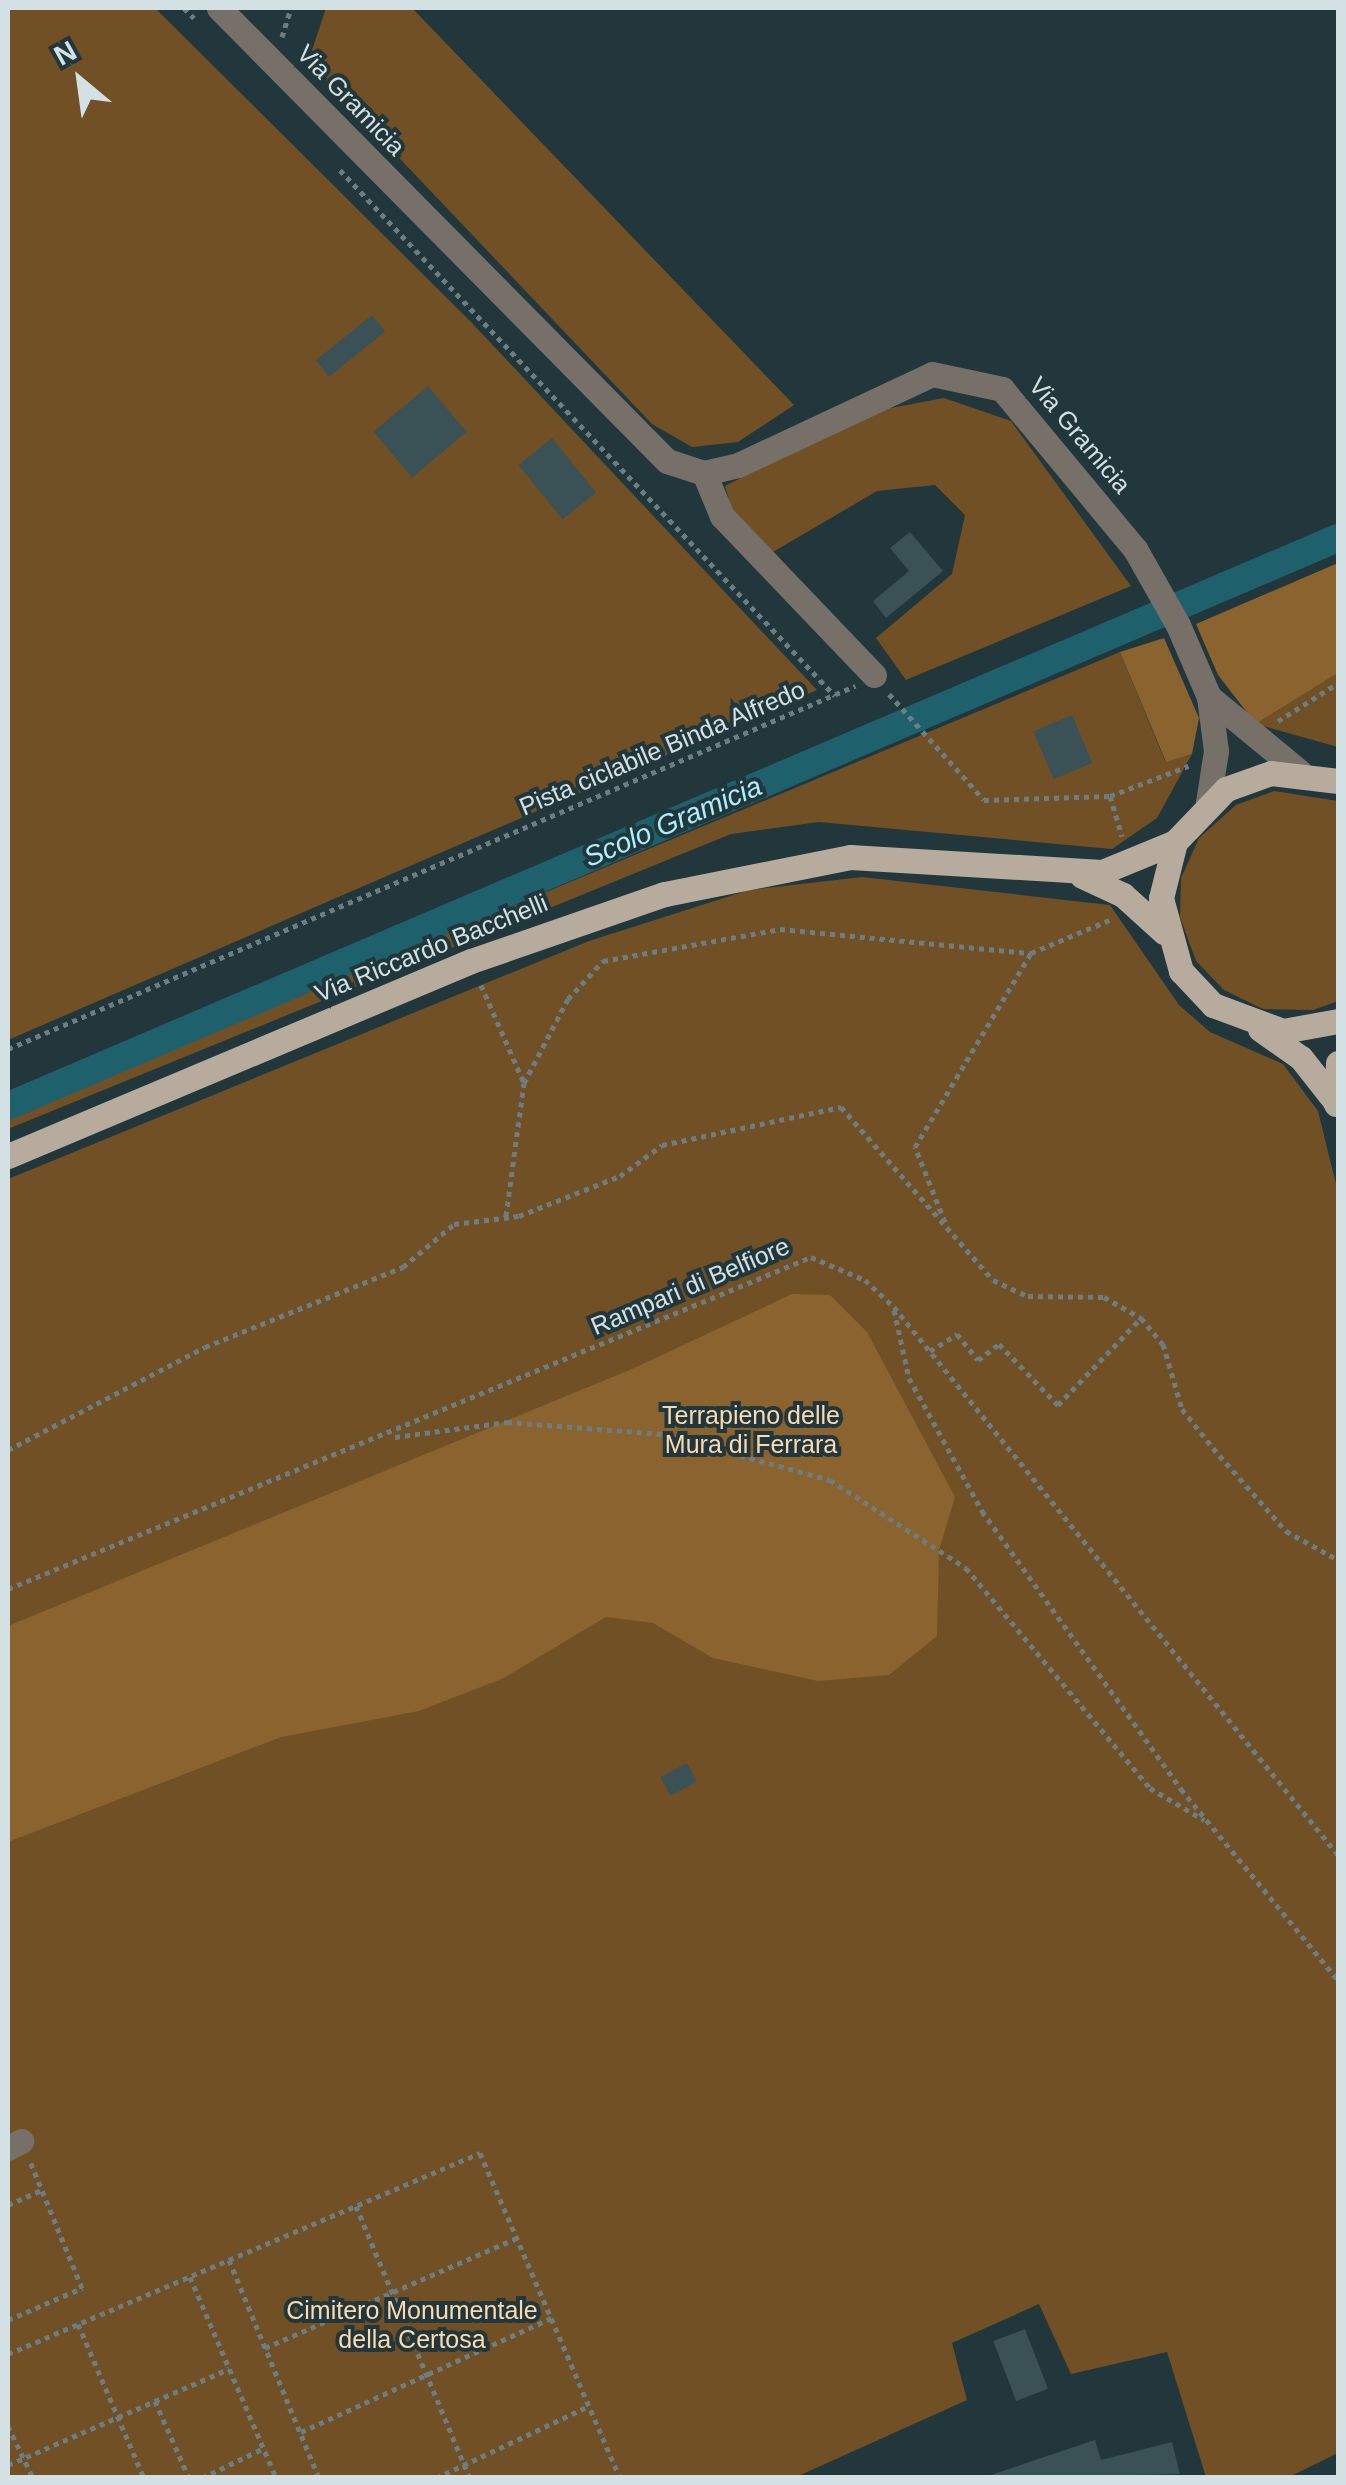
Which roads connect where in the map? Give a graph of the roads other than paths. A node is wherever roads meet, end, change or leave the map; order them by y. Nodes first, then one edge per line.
1 (219, 8) edge
2 (704, 473) junction
3 (881, 684) road end
4 (1209, 697) junction
5 (1300, 772) junction
6 (1338, 781) edge
7 (1208, 802) junction
8 (1175, 842) junction
9 (1072, 873) junction
10 (1164, 932) junction
11 (1338, 1022) edge
12 (1258, 1027) junction
13 (1338, 1063) edge
14 (1337, 1107) edge
15 (8, 1156) edge

1 - 2 street, Via Gramicia
2 - 3 street
2 - 4 street, Via Gramicia
4 - 5 street, Via Gramicia
4 - 7 street, Via Gramicia
5 - 6 main road, Via Gramicia
5 - 7 main road, Via Gramicia
7 - 8 main road, Via Gramicia
8 - 9 main road, Via Riccardo Bacchelli
8 - 10 main road, Via Gramicia
9 - 10 main road, Via Riccardo Bacchelli
9 - 15 main road, Via Riccardo Bacchelli
10 - 12 main road, Via Gramicia
11 - 12 main road
12 - 14 main road, Via Gramicia
13 - 14 main road, Via Gramicia

